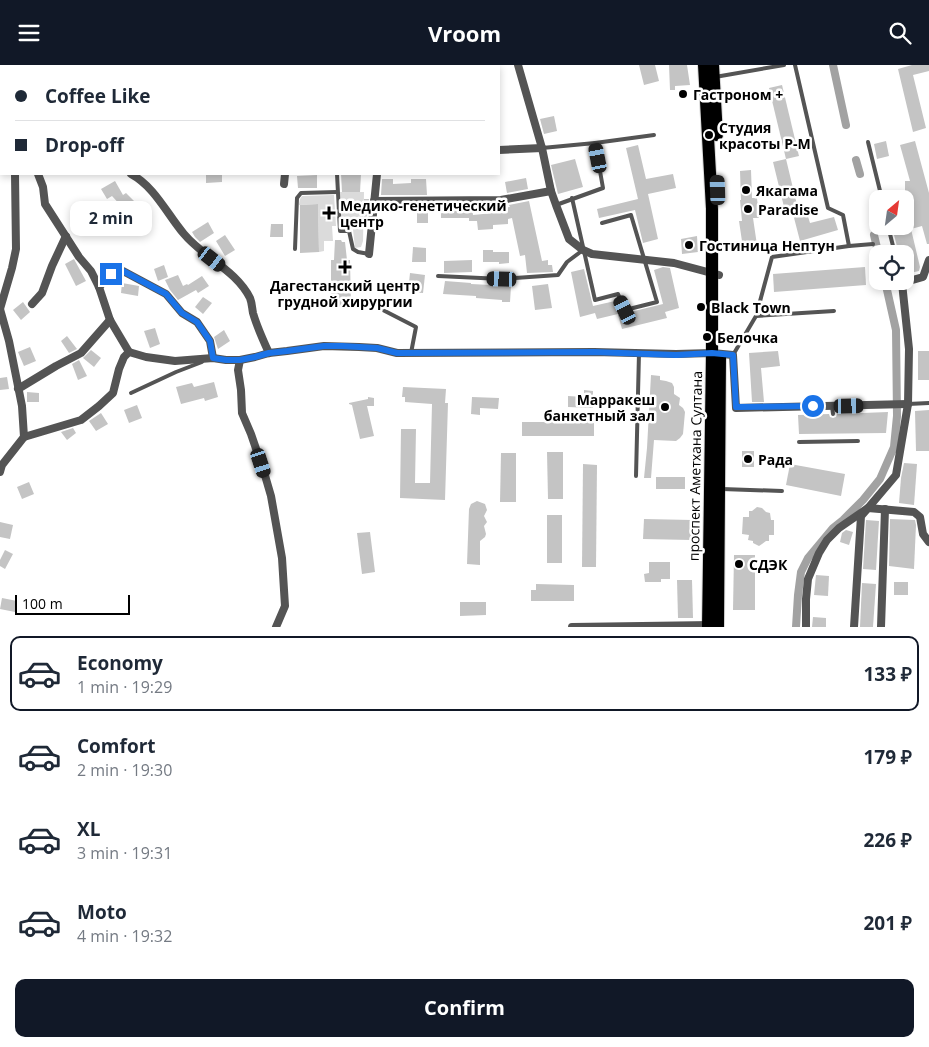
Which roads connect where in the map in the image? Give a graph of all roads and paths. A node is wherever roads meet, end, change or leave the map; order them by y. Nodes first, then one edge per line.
1 (518, 65) edge
2 (704, 65) edge
3 (784, 65) edge
4 (795, 65) edge
5 (711, 74) edge
6 (654, 135) dead end
7 (595, 143) junction
8 (868, 143) dead end
9 (542, 148) junction
10 (500, 150) edge
11 (15, 175) edge
12 (38, 175) edge
13 (132, 175) edge
14 (285, 175) edge
15 (337, 175) edge
16 (377, 175) edge
17 (284, 184) dead end
18 (880, 190) edge
19 (551, 191) junction
20 (337, 192) junction
21 (572, 198) junction
22 (374, 201) junction
23 (556, 205) junction
24 (602, 223) dead end
25 (66, 235) junction
26 (873, 244) dead end
27 (849, 245) junction
28 (295, 249) dead end
29 (583, 250) junction
30 (369, 254) joint
31 (645, 260) junction
32 (929, 260) edge
33 (715, 274) junction
34 (438, 276) dead end
35 (914, 279) edge
36 (99, 287) junction
37 (903, 290) edge
38 (32, 304) dead end
39 (379, 308) dead end
40 (0, 309) edge
41 (834, 311) dead end
42 (756, 316) junction
43 (110, 320) junction
44 (9, 341) junction
45 (0, 342) edge
46 (129, 352) junction
47 (269, 353) junction
48 (411, 353) junction
49 (639, 353) junction
50 (721, 354) junction
51 (213, 358) junction
52 (240, 360) junction
53 (18, 389) junction
54 (131, 393) dead end
55 (929, 403) edge
56 (908, 404) junction
57 (834, 433) dead end
58 (24, 437) junction
59 (800, 441) dead end
60 (834, 441) junction
61 (858, 441) dead end
62 (0, 472) edge
63 (636, 476) dead end
64 (720, 489) junction
65 (782, 491) dead end
66 (868, 508) junction
67 (885, 509) junction
68 (929, 542) edge
69 (627, 626) edge
70 (713, 626) edge
71 (276, 627) edge
72 (572, 627) edge
73 (806, 627) edge
74 (854, 627) edge
75 (881, 627) edge

1 - 9 street
2 - 5 main road, проспект Аметхана Султана
3 - 5 lane
4 - 27 lane
5 - 33 main road, проспект Аметхана Султана
6 - 7 lane
7 - 9 lane
7 - 21 lane
8 - 18 lane
9 - 10 street
9 - 19 street
11 - 40 street
12 - 25 street
13 - 47 street
14 - 17 street
15 - 20 lane
16 - 22 street
19 - 22 street
19 - 23 street
20 - 28 lane
20 - 30 lane
21 - 23 lane
21 - 29 lane
22 - 30 street
23 - 29 street
24 - 31 lane
25 - 36 street
25 - 38 street
26 - 27 lane
27 - 42 lane
29 - 31 street
29 - 31 lane
29 - 34 lane
31 - 33 street
32 - 35 street
33 - 50 main road, проспект Аметхана Султана
36 - 43 street
36 - 51 street
37 - 56 street
39 - 48 lane
40 - 44 street
41 - 42 lane
42 - 50 lane
43 - 46 street
43 - 53 street
44 - 45 street
44 - 53 street
46 - 51 street
46 - 58 street
47 - 48 street
47 - 52 street
48 - 49 street
49 - 50 street
49 - 63 lane
50 - 56 street
50 - 64 main road
50 - 70 main road, проспект Аметхана Султана
51 - 52 street
51 - 54 lane
52 - 71 street
53 - 58 street
55 - 56 lane
56 - 66 street
57 - 60 lane
58 - 62 street
59 - 60 lane
60 - 61 lane
64 - 65 lane
64 - 70 main road
66 - 67 street
66 - 73 street
66 - 74 street
67 - 68 street
67 - 75 street
69 - 70 street
69 - 72 street

